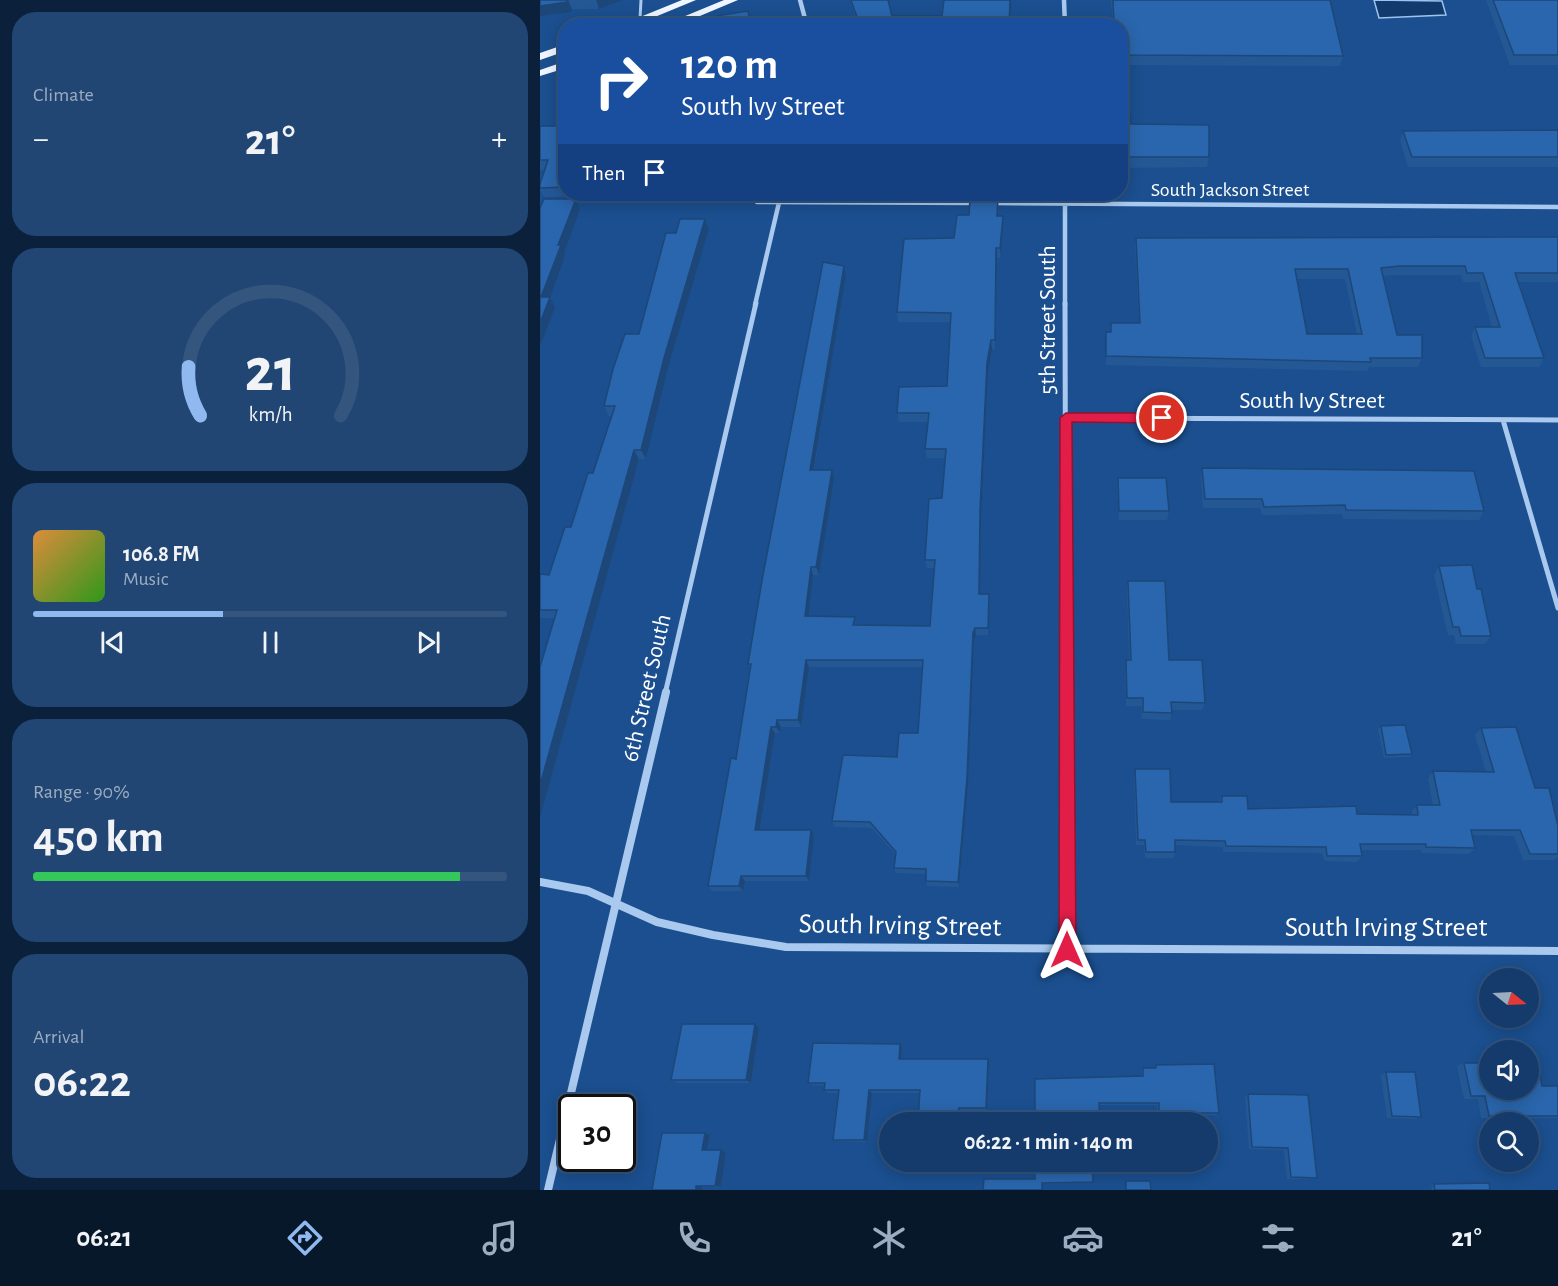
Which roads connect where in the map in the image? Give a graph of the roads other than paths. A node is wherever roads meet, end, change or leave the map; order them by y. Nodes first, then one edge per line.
1 (642, 0) edge
2 (691, 0) edge
3 (733, 0) edge
4 (800, 0) edge
5 (1064, 0) edge
6 (640, 18) edge
7 (643, 18) edge
8 (687, 18) edge
9 (805, 18) edge
10 (1065, 18) edge
11 (558, 50) edge
12 (540, 57) edge
13 (558, 67) edge
14 (540, 73) edge
15 (757, 202) dead end
16 (779, 202) junction
17 (1065, 204) junction
18 (1558, 207) edge
19 (1066, 418) junction
20 (1503, 420) junction
21 (1558, 420) edge
22 (1558, 608) edge
23 (540, 882) edge
24 (617, 903) junction
25 (1067, 950) junction
26 (1558, 951) edge
27 (548, 1190) edge

1 - 6 lane
2 - 7 main road
3 - 8 main road
4 - 9 street
5 - 10 street
11 - 12 main road
13 - 14 main road
15 - 16 street, South Jackson Street
16 - 17 street, South Jackson Street
16 - 24 street, 6th Street South
17 - 18 street, South Jackson Street
17 - 19 street, 5th Street South
19 - 20 street, South Ivy Street
19 - 25 street, 5th Street South
20 - 21 street, South Ivy Street
20 - 22 street
23 - 24 street, South Irving Street
24 - 25 street, South Irving Street
24 - 27 street, 6th Street South
25 - 26 street, South Irving Street

